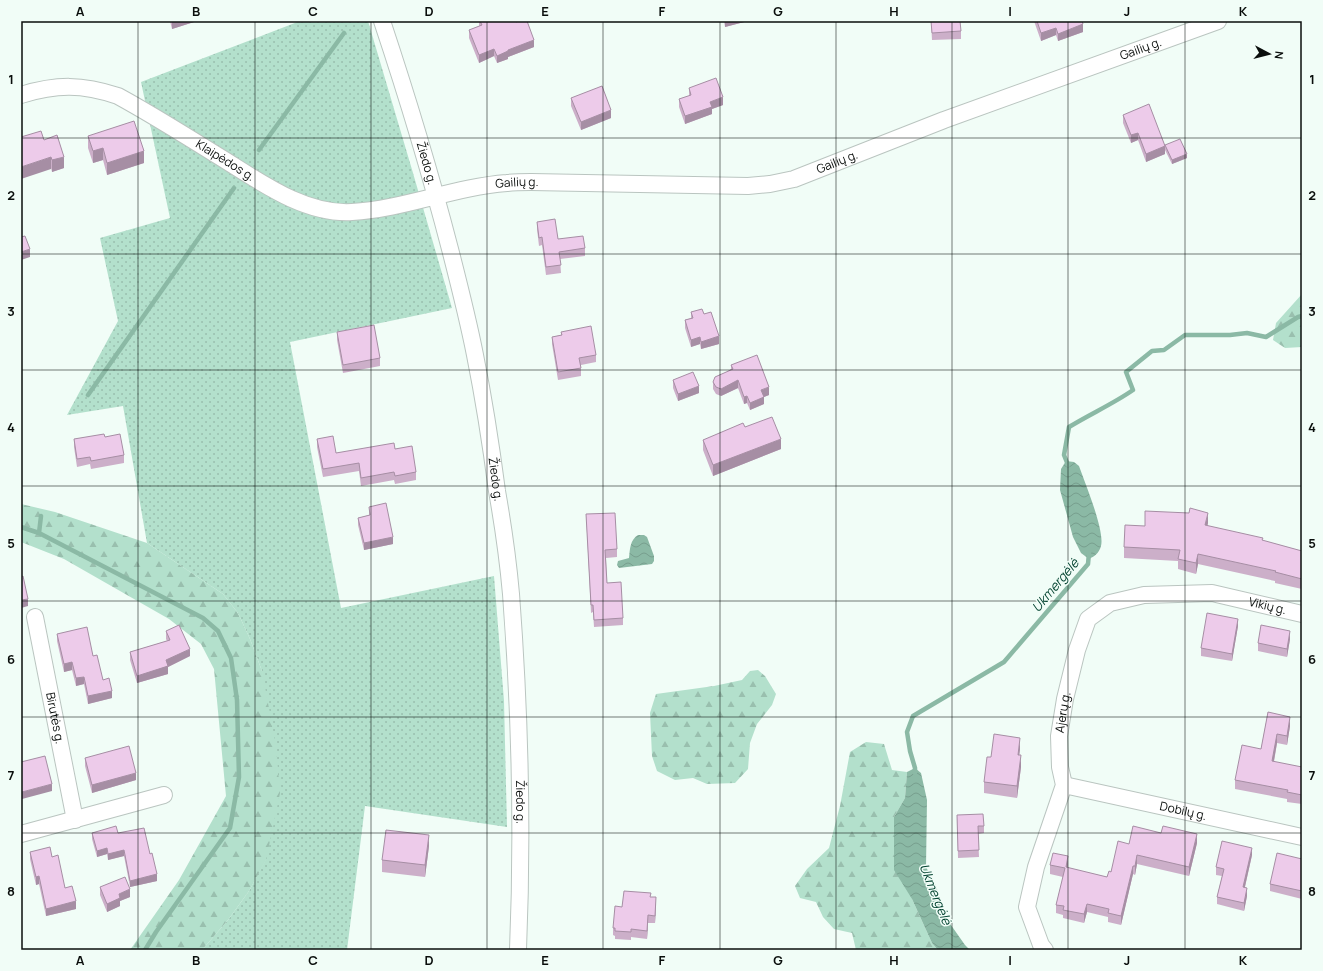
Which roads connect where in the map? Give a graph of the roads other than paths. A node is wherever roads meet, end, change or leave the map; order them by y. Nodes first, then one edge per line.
1 (382, 21) edge
2 (1218, 21) edge
3 (21, 95) edge
4 (436, 197) junction
5 (1233, 598) joint
6 (1302, 614) edge
7 (35, 617) dead end
8 (1064, 785) junction
9 (164, 794) dead end
10 (75, 820) junction
11 (21, 834) edge
12 (1302, 836) edge
13 (518, 950) edge
14 (1045, 950) edge

1 - 4 street, Žiedo g.
2 - 4 street, Gailių g.
3 - 4 street, Klaipėdos g.
4 - 13 street, Žiedo g.
5 - 6 street, Vikių g.
5 - 8 street, Ajerų g.
7 - 10 street, Birutės g.
8 - 12 street, Dobilų g.
8 - 14 street
9 - 10 street
10 - 11 street

